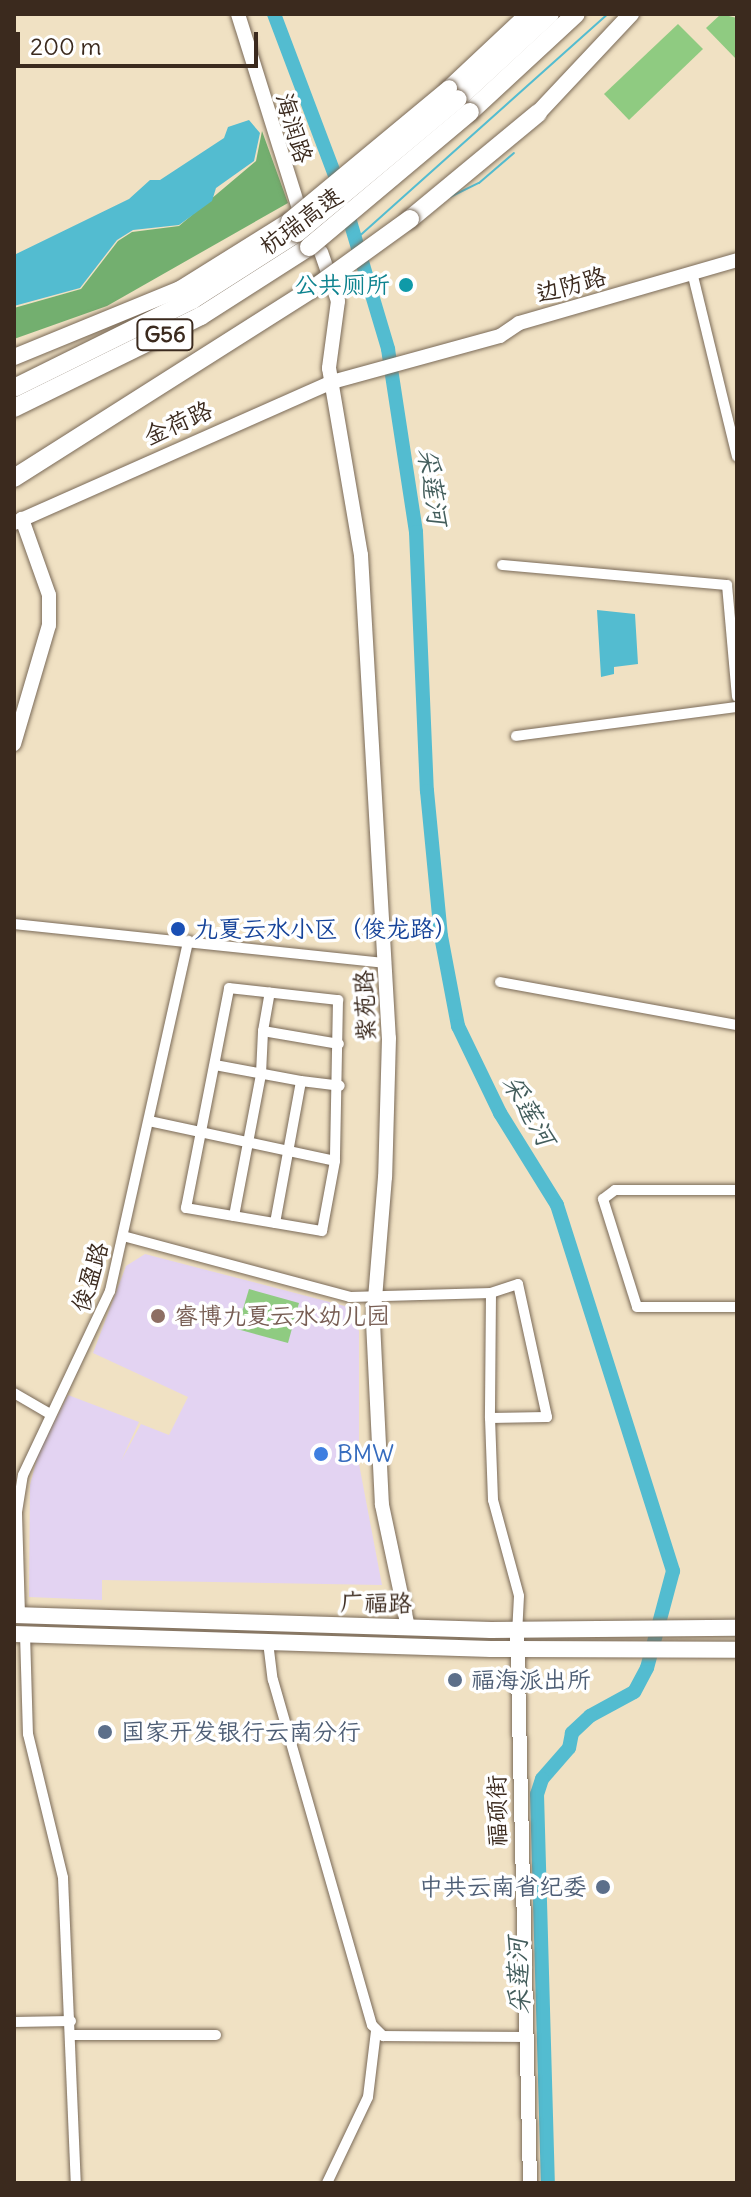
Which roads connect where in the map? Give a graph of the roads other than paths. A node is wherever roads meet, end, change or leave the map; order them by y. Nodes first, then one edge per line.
1 (238, 14) edge
2 (528, 14) edge
3 (550, 14) edge
4 (576, 14) edge
5 (631, 14) edge
6 (459, 100) junction
7 (538, 113) joint
8 (303, 232) junction
9 (737, 260) edge
10 (692, 272) junction
11 (14, 357) edge
12 (364, 373) joint
13 (332, 382) junction
14 (14, 388) edge
15 (14, 408) edge
16 (737, 457) edge
17 (14, 478) edge
18 (18, 521) edge
19 (502, 565) dead end
20 (737, 697) edge
21 (737, 707) edge
22 (516, 736) dead end
23 (14, 744) edge
24 (14, 924) edge
25 (188, 941) junction
26 (386, 963) junction
27 (500, 982) dead end
28 (270, 993) junction
29 (737, 1025) edge
30 (263, 1031) junction
31 (339, 1044) junction
32 (215, 1065) junction
33 (261, 1074) junction
34 (301, 1081) junction
35 (340, 1086) junction
36 (149, 1121) junction
37 (202, 1136) junction
38 (247, 1146) junction
39 (289, 1154) junction
40 (335, 1161) junction
41 (737, 1190) edge
42 (234, 1216) junction
43 (275, 1223) junction
44 (123, 1236) junction
45 (491, 1293) junction
46 (373, 1296) junction
47 (737, 1307) edge
48 (14, 1393) edge
49 (50, 1414) junction
50 (490, 1418) junction
51 (17, 1615) edge
52 (408, 1627) junction
53 (737, 1628) edge
54 (517, 1630) junction
55 (19, 1634) edge
56 (268, 1642) junction
57 (516, 1648) junction
58 (737, 1650) edge
59 (71, 2021) junction
60 (14, 2022) edge
61 (376, 2031) junction
62 (72, 2035) junction
63 (216, 2035) dead end
64 (524, 2037) junction
65 (76, 2183) edge
66 (327, 2183) edge
67 (530, 2183) edge

1 - 8 street, 海润路
2 - 6 main road
3 - 6 highway, 杭瑞高速 / G56
4 - 6 highway, 杭瑞高速 / G56
5 - 7 main road
6 - 8 highway, 杭瑞高速 / G56, bridge
7 - 17 highway, bridge
8 - 11 main road
8 - 13 street, 海润路
8 - 14 highway, 杭瑞高速 / G56
8 - 15 highway, 杭瑞高速 / G56
9 - 10 street, 边防路
10 - 12 street, 边防路
10 - 16 street
12 - 13 street, 金荷路
13 - 18 street, 金荷路
13 - 26 street, 紫苑路
18 - 23 street
19 - 20 street
21 - 22 street
24 - 25 street
25 - 26 street
25 - 36 street, 俊盈路
26 - 46 street, 紫苑路
27 - 29 street
28 - 30 street
28 - 31 street
28 - 32 street
30 - 31 street
30 - 33 street
31 - 35 street
32 - 33 street
32 - 37 street
33 - 34 street
33 - 38 street
34 - 35 street
34 - 39 street
35 - 40 street
36 - 37 street
36 - 44 street, 俊盈路
37 - 38 street
37 - 42 street
38 - 39 street
38 - 42 street
39 - 40 street
39 - 43 street
40 - 43 street
41 - 47 street
42 - 43 street
44 - 46 street
44 - 49 street, 俊盈路
45 - 46 street
45 - 50 street
45 - 50 street
46 - 52 street, 紫苑路
48 - 49 street
49 - 51 street, 俊盈路
50 - 54 street
51 - 52 main road, 广福路
52 - 54 main road, 广福路
53 - 54 main road, 广福路
54 - 57 street, 福硕街
55 - 56 main road, 广福路
55 - 59 street
56 - 57 main road, 广福路
56 - 61 street
57 - 58 main road, 广福路
57 - 64 street, 福硕街
59 - 60 street
59 - 62 street
61 - 64 street
61 - 66 street
62 - 63 street
62 - 65 street
64 - 67 street, 福硕街

